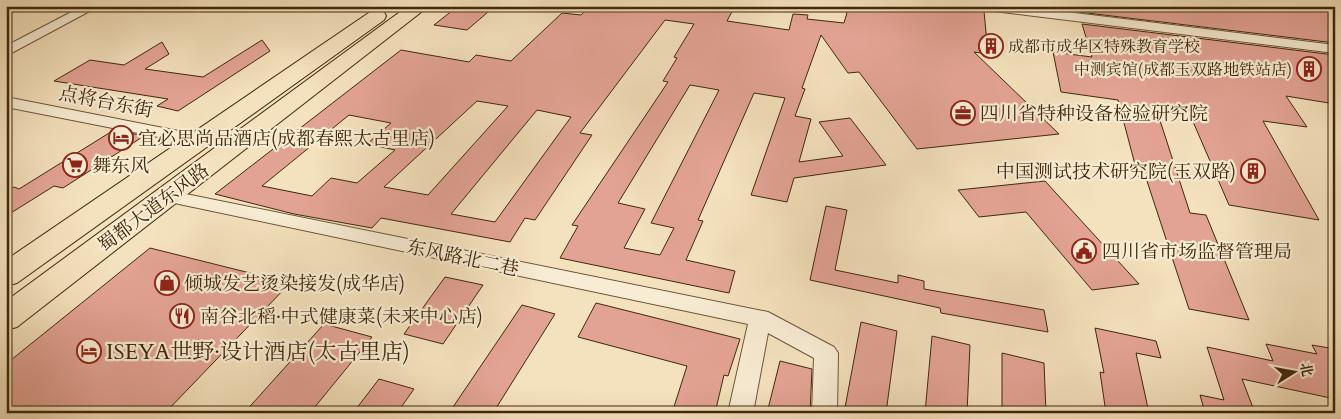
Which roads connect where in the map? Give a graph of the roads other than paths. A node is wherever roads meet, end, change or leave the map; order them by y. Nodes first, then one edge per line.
1 (93, 6) edge
2 (390, 6) edge
3 (420, 6) edge
4 (985, 6) edge
5 (1335, 49) edge
6 (6, 52) edge
7 (6, 102) edge
8 (199, 140) junction
9 (166, 196) junction
10 (6, 275) edge
11 (6, 318) edge
12 (760, 318) junction
13 (740, 413) edge
14 (824, 413) edge

1 - 6 street
2 - 8 main road, 蜀都大道东风路
3 - 9 main road, 蜀都大道东风路
4 - 5 street
7 - 8 street, 点将台东街
8 - 10 main road, 蜀都大道东风路
9 - 11 main road, 蜀都大道东风路
9 - 12 street, 东风路北二巷
12 - 13 street
12 - 14 street, 东风路北二巷

